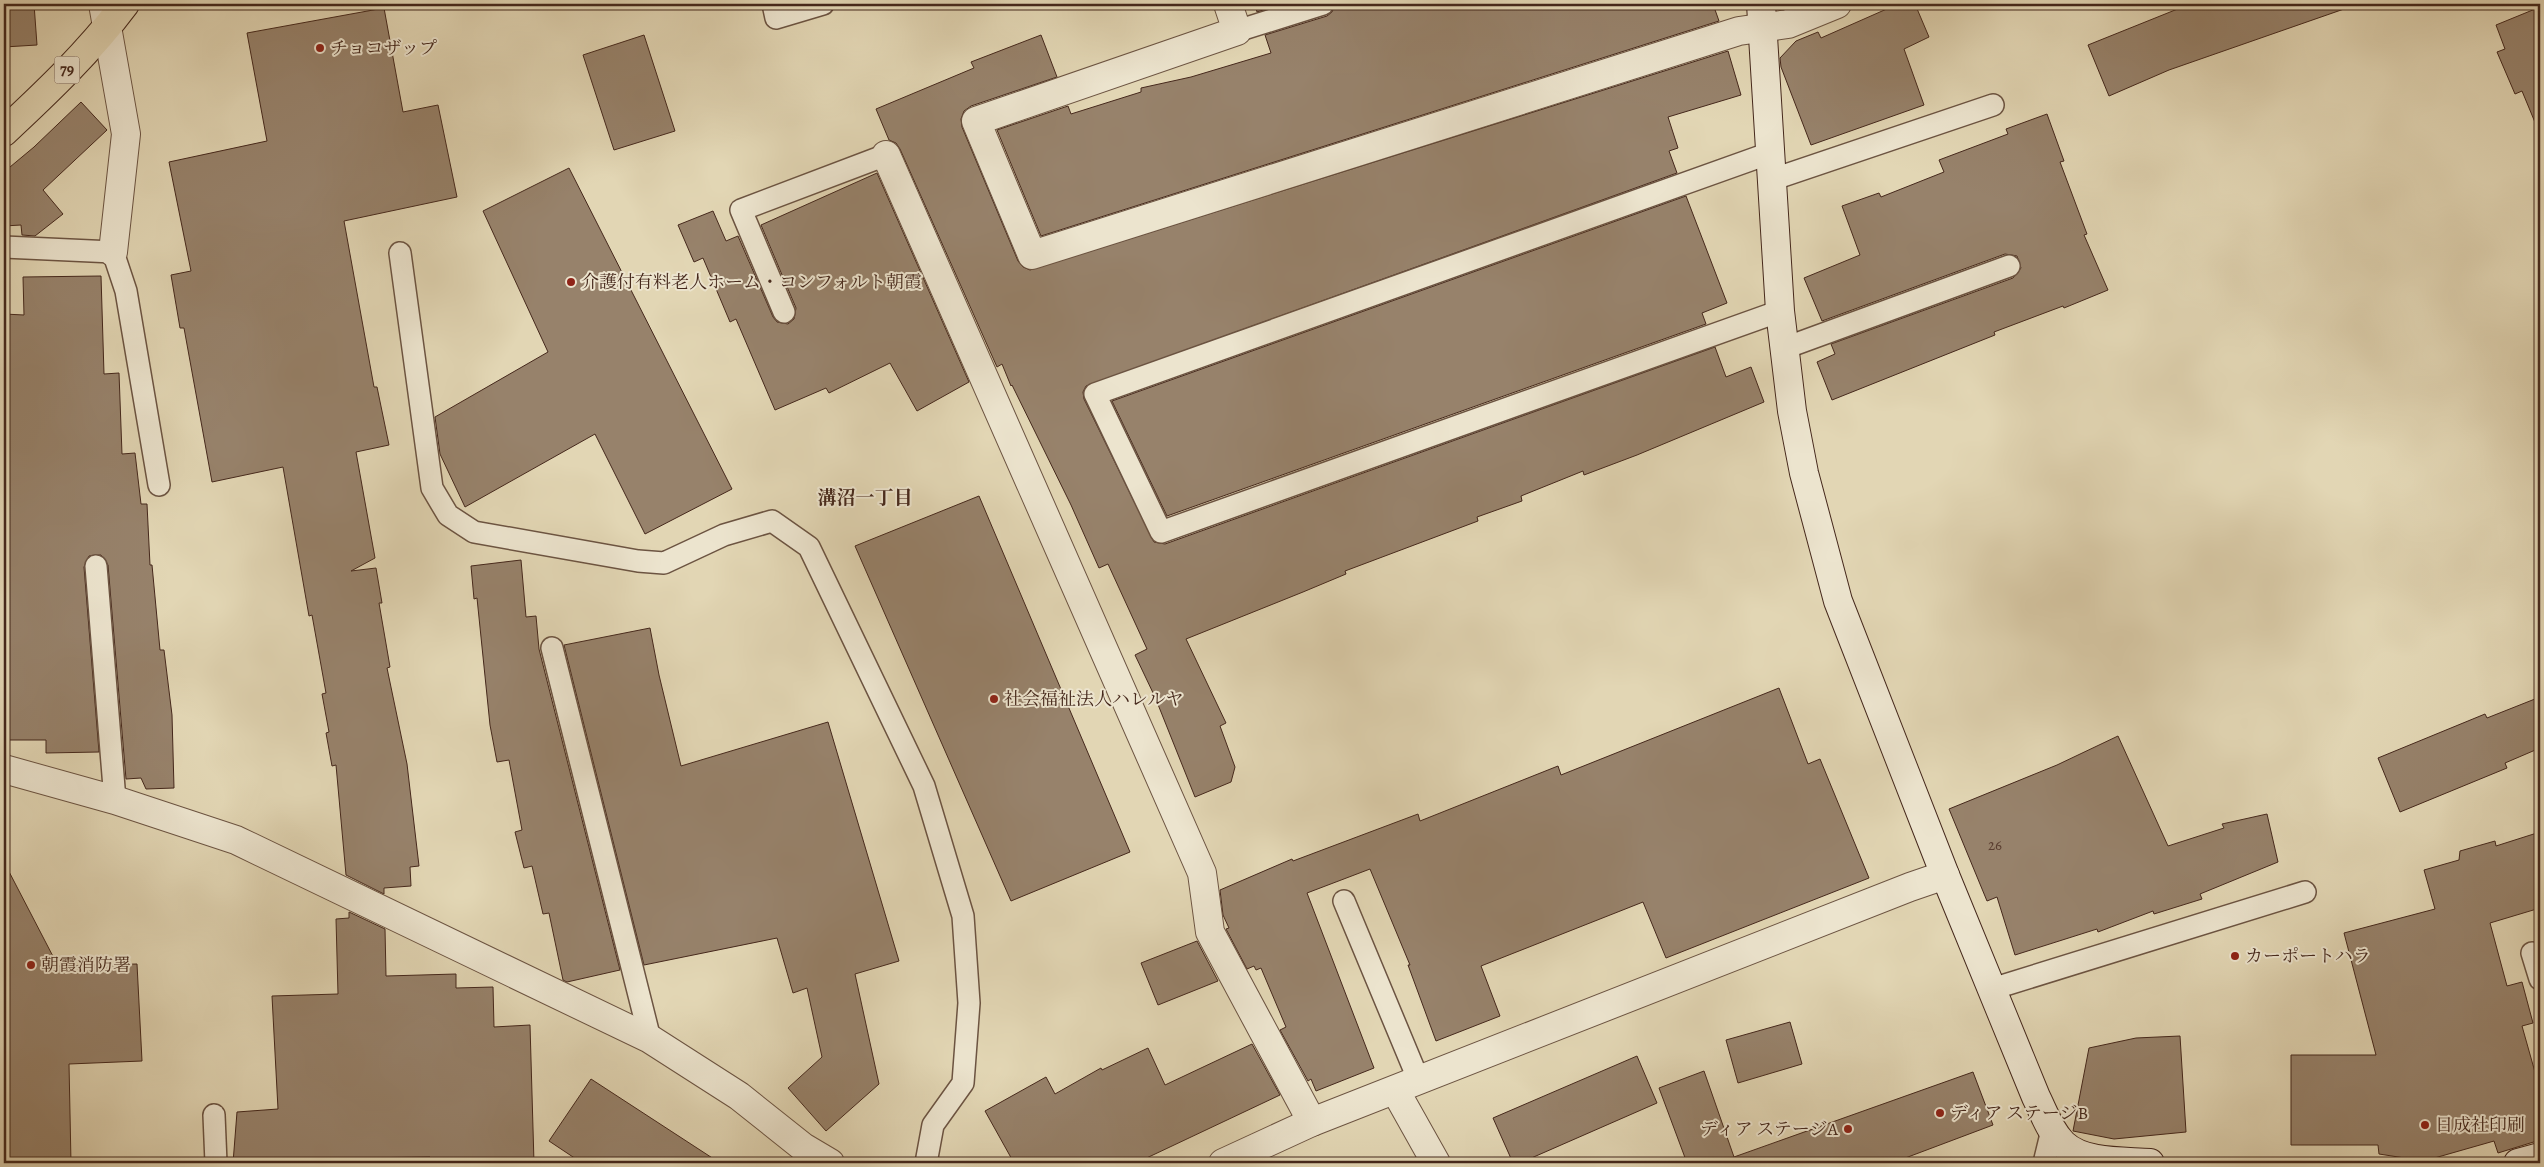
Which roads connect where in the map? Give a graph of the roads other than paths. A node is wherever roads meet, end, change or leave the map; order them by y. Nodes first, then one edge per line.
1 (125, 4) edge
2 (773, 4) edge
3 (823, 4) edge
4 (1228, 4) edge
5 (1323, 4) edge
6 (1837, 4) edge
7 (105, 16) edge
8 (1762, 16) edge
9 (1237, 31) junction
10 (1993, 105) dead end
11 (4, 132) edge
12 (1770, 153) junction
13 (886, 155) joint
14 (1771, 180) junction
15 (4, 247) edge
16 (113, 252) junction
17 (400, 253) dead end
18 (2009, 266) dead end
19 (1780, 311) junction
20 (784, 312) dead end
21 (1785, 348) junction
22 (159, 485) dead end
23 (96, 566) dead end
24 (552, 648) dead end
25 (4, 769) edge
26 (115, 800) junction
27 (1946, 875) junction
28 (2305, 892) dead end
29 (1344, 901) dead end
30 (2532, 953) dead end
31 (2540, 979) edge
32 (1992, 988) junction
33 (650, 1039) junction
34 (1407, 1085) junction
35 (214, 1115) dead end
36 (1312, 1122) junction
37 (2052, 1130) junction
38 (2540, 1157) edge
39 (216, 1163) edge
40 (830, 1163) edge
41 (926, 1163) edge
42 (1223, 1163) edge
43 (1436, 1163) edge
44 (2044, 1163) edge
45 (2150, 1163) edge
46 (2518, 1163) edge

1 - 7 main road, 79
2 - 3 lane
4 - 9 street
5 - 9 lane
6 - 8 street
7 - 11 main road, 79
7 - 16 street
8 - 9 street
8 - 12 street
10 - 14 lane
12 - 14 street
12 - 19 lane
13 - 20 lane
13 - 36 street
14 - 19 street
15 - 16 lane
16 - 22 lane
17 - 41 lane
18 - 21 lane
19 - 21 street
21 - 27 street
23 - 26 lane
24 - 33 lane
25 - 26 street
26 - 33 street
27 - 32 street
27 - 34 street
28 - 32 lane
29 - 34 lane
30 - 31 lane
32 - 37 street
33 - 40 street
34 - 36 street
34 - 43 street
35 - 39 lane
36 - 42 street
37 - 44 lane
37 - 45 street
38 - 46 street

